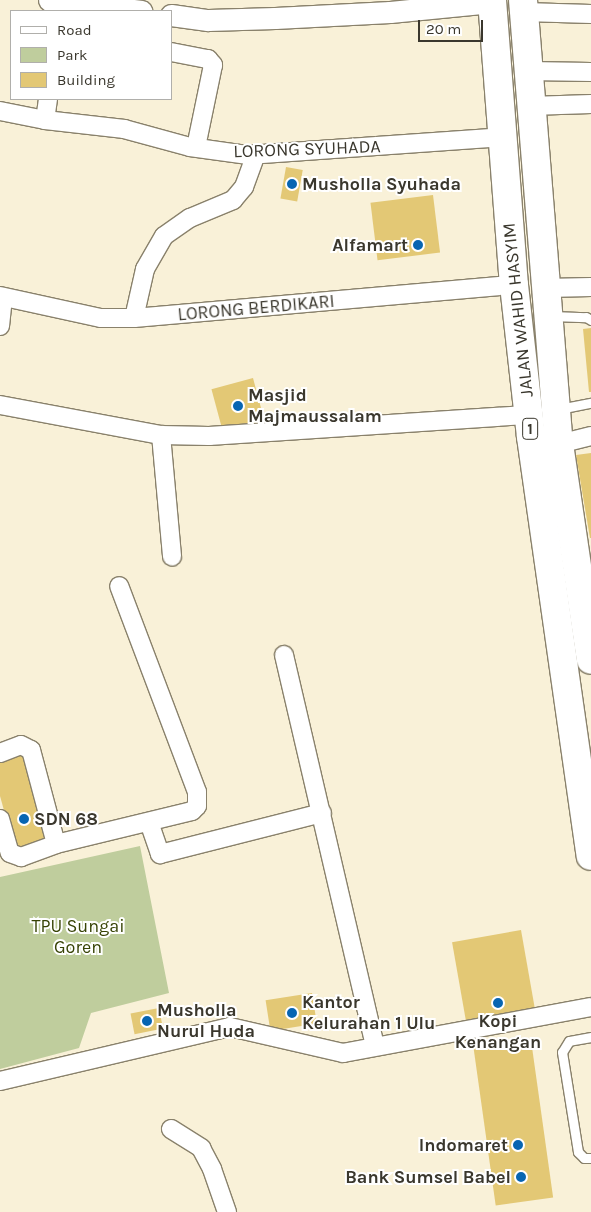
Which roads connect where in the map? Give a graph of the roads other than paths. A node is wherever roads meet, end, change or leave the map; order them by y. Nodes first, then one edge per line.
1 (492, 1) edge
2 (59, 4) edge
3 (524, 6) edge
4 (128, 10) edge
5 (591, 14) edge
6 (172, 15) edge
7 (172, 52) edge
8 (528, 71) junction
9 (591, 72) edge
10 (48, 100) edge
11 (591, 104) edge
12 (530, 106) junction
13 (0, 111) edge
14 (44, 120) junction
15 (504, 137) junction
16 (196, 147) junction
17 (256, 154) junction
18 (514, 285) junction
19 (546, 288) junction
20 (591, 288) edge
21 (1, 296) edge
22 (548, 315) junction
23 (134, 318) junction
24 (591, 320) edge
25 (0, 326) edge
26 (591, 404) edge
27 (0, 405) edge
28 (557, 410) junction
29 (529, 415) junction
30 (161, 435) junction
31 (591, 436) edge
32 (559, 444) junction
33 (172, 557) dead end
34 (118, 586) dead end
35 (588, 625) edge
36 (284, 655) dead end
37 (591, 660) edge
38 (0, 753) edge
39 (322, 813) junction
40 (0, 820) edge
41 (148, 822) junction
42 (56, 844) junction
43 (591, 856) edge
44 (591, 1007) edge
45 (591, 1037) edge
46 (375, 1046) junction
47 (0, 1081) edge
48 (171, 1129) dead end
49 (591, 1158) edge
50 (227, 1212) edge

1 - 6 street
1 - 15 highway, JALAN WAHID HASYIM / 1
2 - 4 street
3 - 5 street
3 - 8 highway, JALAN WAHID HASYIM / 1
7 - 16 street
8 - 9 street
8 - 12 highway, JALAN WAHID HASYIM / 1
10 - 14 street
11 - 12 street
12 - 19 highway, JALAN WAHID HASYIM / 1
13 - 14 street, LORONG SYUHADA
14 - 16 street, LORONG SYUHADA
15 - 17 street, LORONG SYUHADA
15 - 18 highway, JALAN WAHID HASYIM / 1
16 - 17 street, LORONG SYUHADA
17 - 23 street
18 - 23 street, LORONG BERDIKARI
18 - 29 highway, JALAN WAHID HASYIM / 1
19 - 20 street
19 - 22 highway, JALAN WAHID HASYIM / 1
21 - 23 street, LORONG BERDIKARI
21 - 25 street
22 - 24 lane
22 - 28 highway, JALAN WAHID HASYIM / 1
26 - 28 lane
27 - 30 street
28 - 32 highway, JALAN WAHID HASYIM / 1
29 - 30 street
29 - 43 highway, JALAN WAHID HASYIM / 1
30 - 33 street
31 - 32 street
32 - 35 highway, JALAN WAHID HASYIM / 1
34 - 41 street
35 - 37 highway, JALAN WAHID HASYIM / 1
36 - 39 street
38 - 42 street
39 - 41 street
39 - 46 street
40 - 42 street
41 - 42 street
44 - 46 street
45 - 49 lane
46 - 47 street
48 - 50 street

